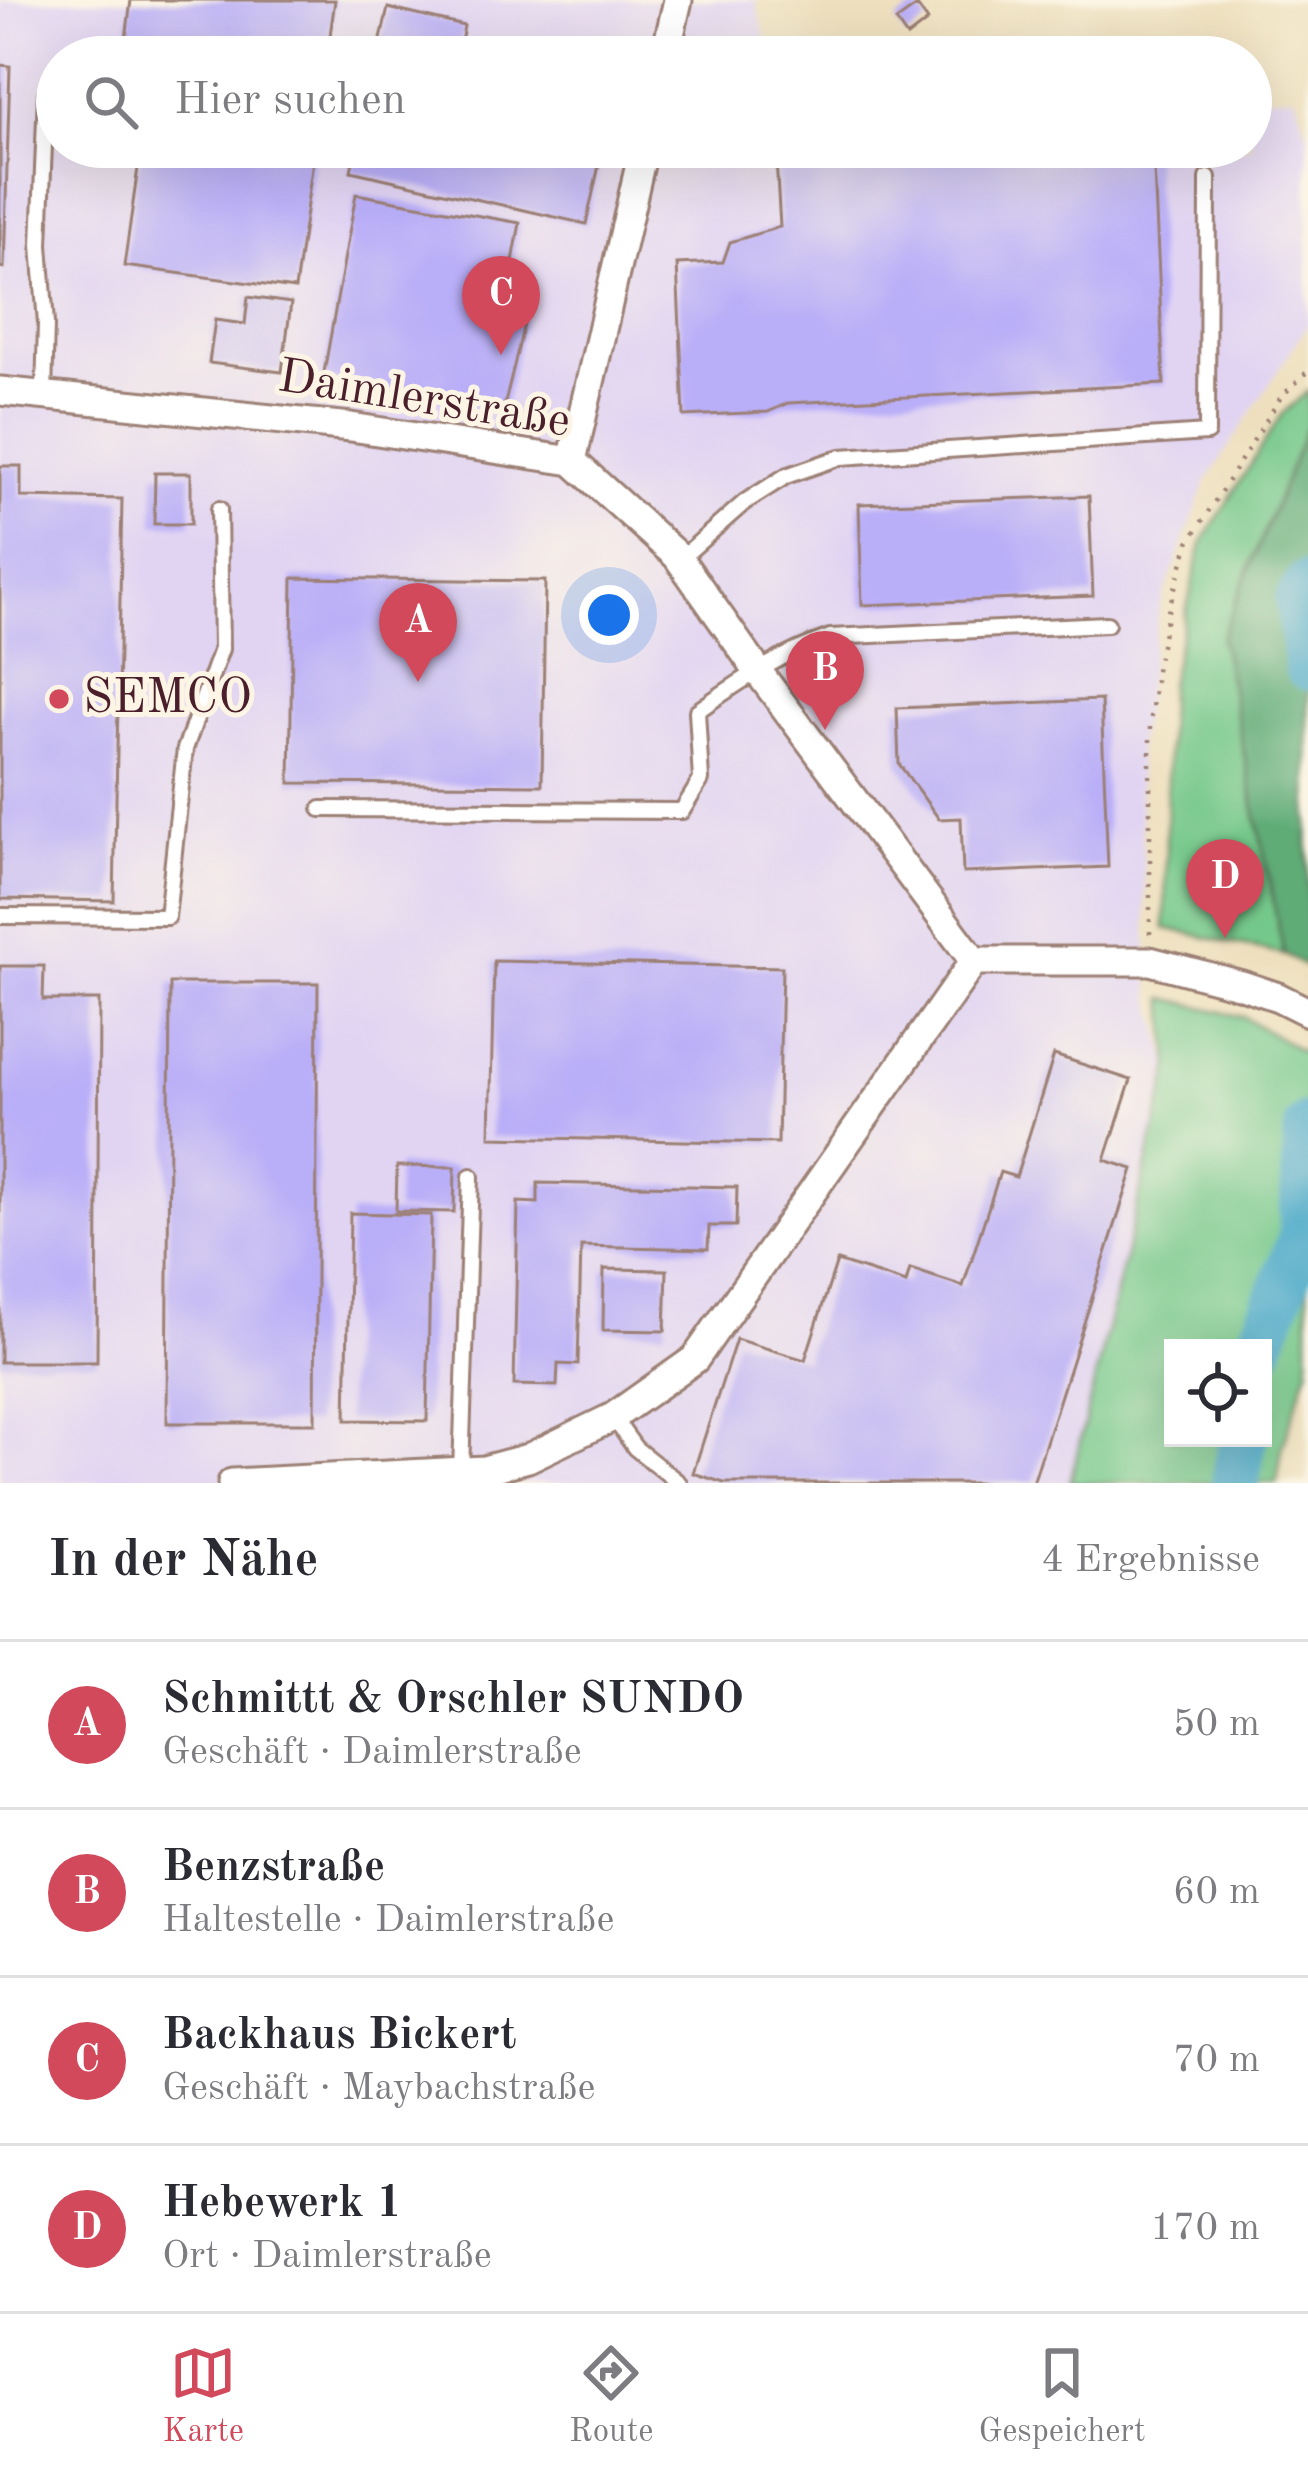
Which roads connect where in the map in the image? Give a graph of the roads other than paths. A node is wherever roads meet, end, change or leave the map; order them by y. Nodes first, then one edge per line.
1 (678, 0) edge
2 (670, 36) edge
3 (43, 168) edge
4 (639, 168) edge
5 (1208, 178) dead end
6 (0, 391) edge
7 (44, 394) junction
8 (572, 461) junction
9 (219, 509) dead end
10 (680, 560) junction
11 (1107, 624) dead end
12 (757, 670) junction
13 (321, 809) dead end
14 (0, 916) edge
15 (974, 961) junction
16 (1308, 1012) edge
17 (471, 1176) dead end
18 (613, 1417) junction
19 (461, 1471) junction
20 (232, 1483) edge
21 (680, 1483) edge

1 - 2 street
3 - 7 lane
4 - 8 street
5 - 10 lane
6 - 7 street, Daimlerstraße
7 - 8 street, Daimlerstraße
8 - 10 street, Daimlerstraße
9 - 14 lane
10 - 12 street, Daimlerstraße
11 - 12 lane
12 - 13 lane
12 - 15 street, Daimlerstraße
15 - 16 street
15 - 18 street
17 - 19 lane
18 - 19 street
18 - 21 lane
19 - 20 street

